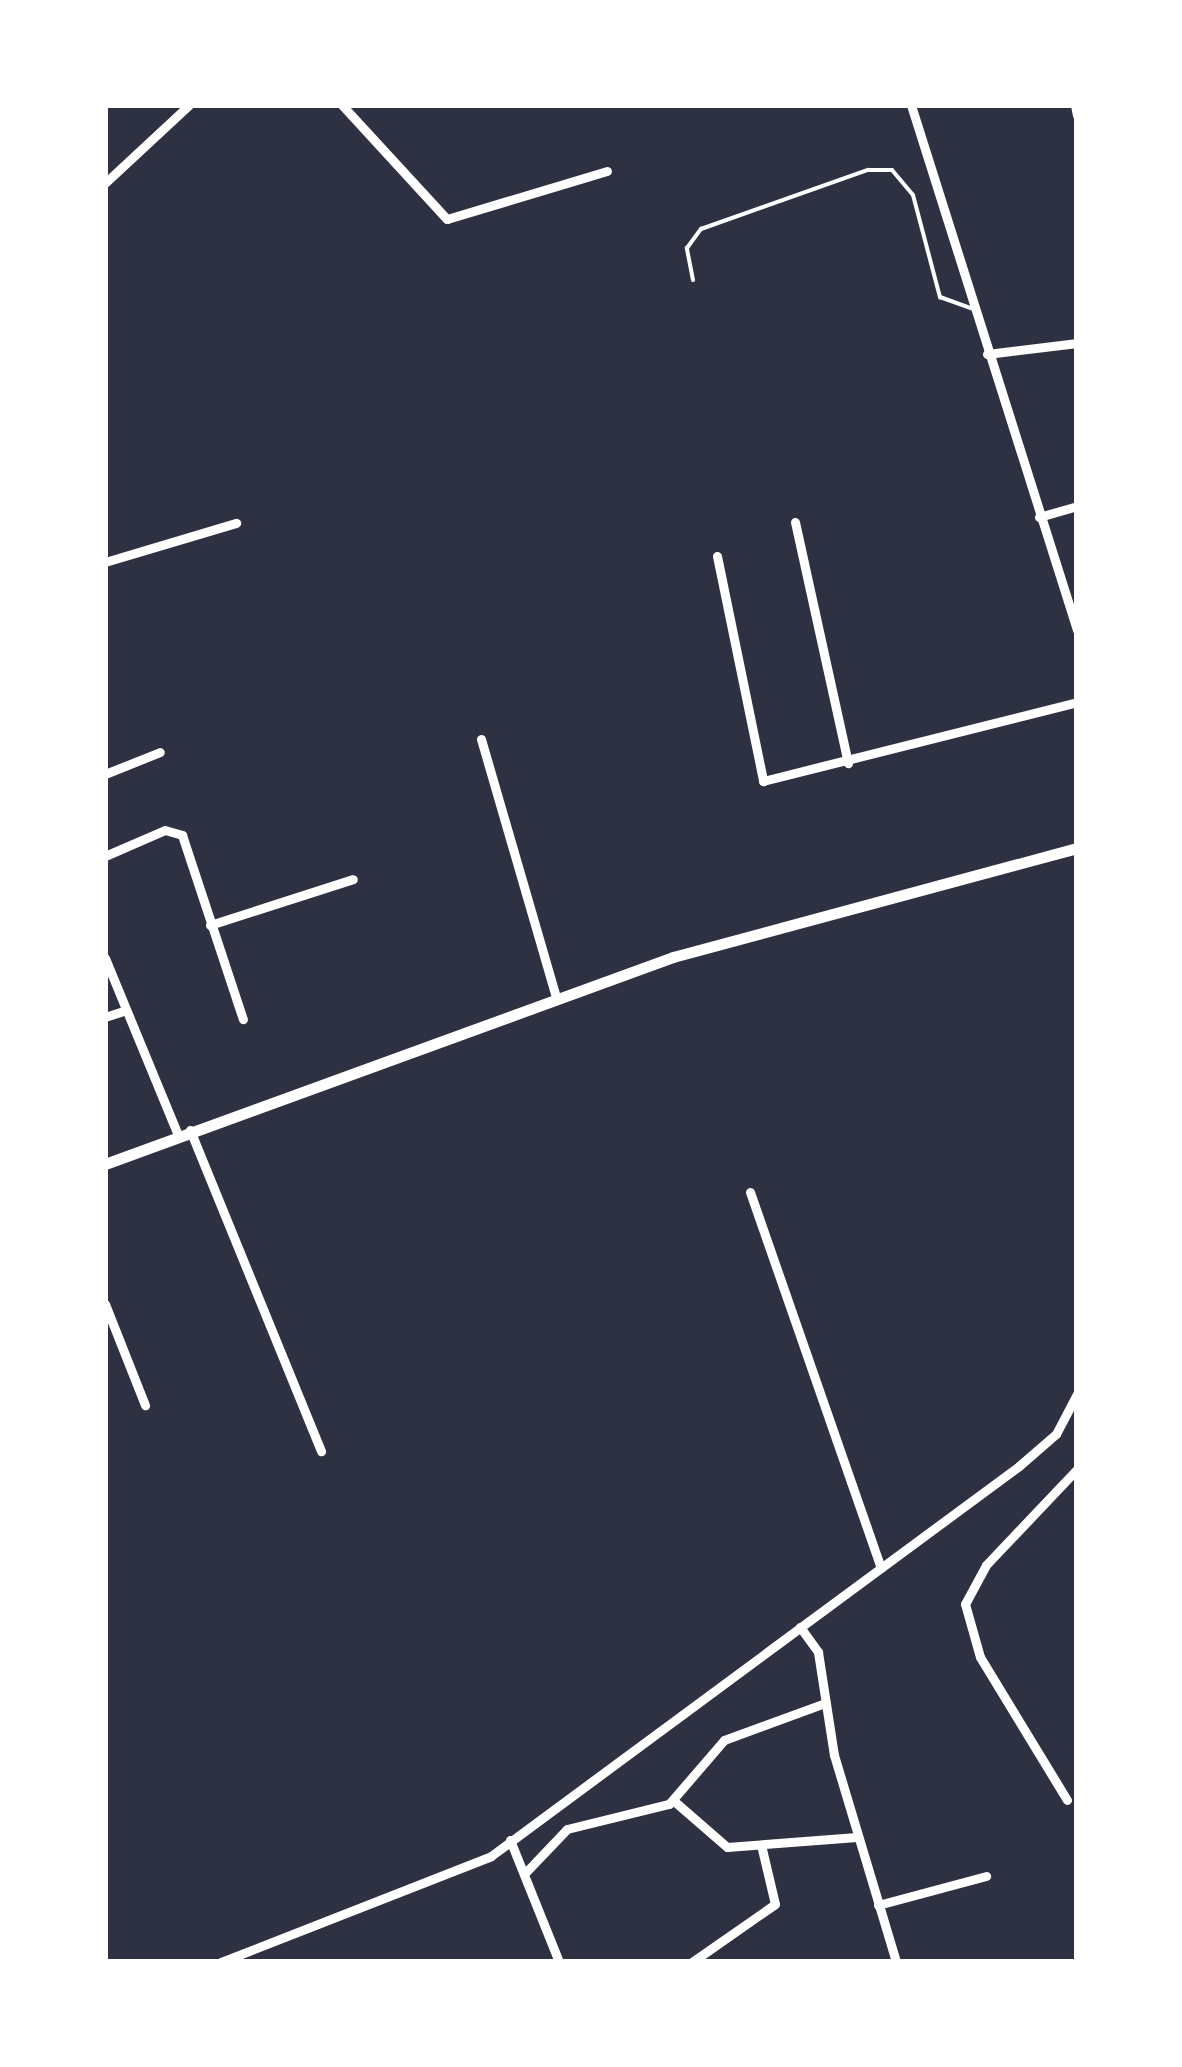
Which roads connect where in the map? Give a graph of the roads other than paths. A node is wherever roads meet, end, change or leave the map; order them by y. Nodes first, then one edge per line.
1 (189, 105) edge
2 (342, 105) edge
3 (911, 105) edge
4 (1075, 105) edge
5 (1077, 115) edge
6 (607, 171) dead end
7 (105, 182) edge
8 (692, 280) dead end
9 (973, 309) junction
10 (1077, 343) edge
11 (987, 354) junction
12 (1077, 506) edge
13 (1039, 517) junction
14 (795, 522) dead end
15 (236, 523) dead end
16 (717, 556) dead end
17 (105, 562) edge
18 (1074, 607) edge
19 (1077, 630) edge
20 (1077, 702) edge
21 (481, 739) dead end
22 (160, 752) dead end
23 (848, 764) junction
24 (105, 774) edge
25 (1077, 848) edge
26 (105, 856) edge
27 (352, 879) dead end
28 (210, 925) junction
29 (105, 958) edge
30 (556, 997) junction
31 (124, 1011) junction
32 (105, 1017) edge
33 (242, 1018) dead end
34 (184, 1132) junction
35 (105, 1164) edge
36 (750, 1192) dead end
37 (105, 1304) edge
38 (1077, 1394) edge
39 (145, 1405) dead end
40 (1067, 1419) junction
41 (1077, 1425) edge
42 (320, 1451) dead end
43 (1077, 1469) edge
44 (881, 1568) junction
45 (802, 1629) junction
46 (825, 1703) junction
47 (1067, 1800) dead end
48 (674, 1801) junction
49 (857, 1838) junction
50 (511, 1842) junction
51 (761, 1845) junction
52 (526, 1872) junction
53 (986, 1876) dead end
54 (878, 1905) junction
55 (221, 1962) edge
56 (560, 1962) edge
57 (692, 1962) edge
58 (896, 1962) edge

1 - 7 street
2 - 6 street
3 - 9 street
4 - 5 street
8 - 9 lane
9 - 11 street
10 - 11 street
11 - 13 street
12 - 13 street
13 - 18 street
14 - 23 street
15 - 17 street
16 - 23 street
18 - 19 street
20 - 23 street
21 - 30 street
22 - 24 street
25 - 30 main road
26 - 28 street
27 - 28 street
28 - 33 street
29 - 31 street
30 - 34 main road
31 - 32 street
31 - 34 street
34 - 35 main road
34 - 42 street
36 - 44 street
37 - 39 street
38 - 40 street
40 - 41 street
40 - 44 street
43 - 47 street
44 - 45 street
45 - 46 street
45 - 50 street
46 - 48 street
46 - 49 street
48 - 51 street
48 - 52 street
49 - 51 street
49 - 54 street
50 - 52 street
50 - 55 street
51 - 57 street
52 - 56 street
53 - 54 street
54 - 58 street

